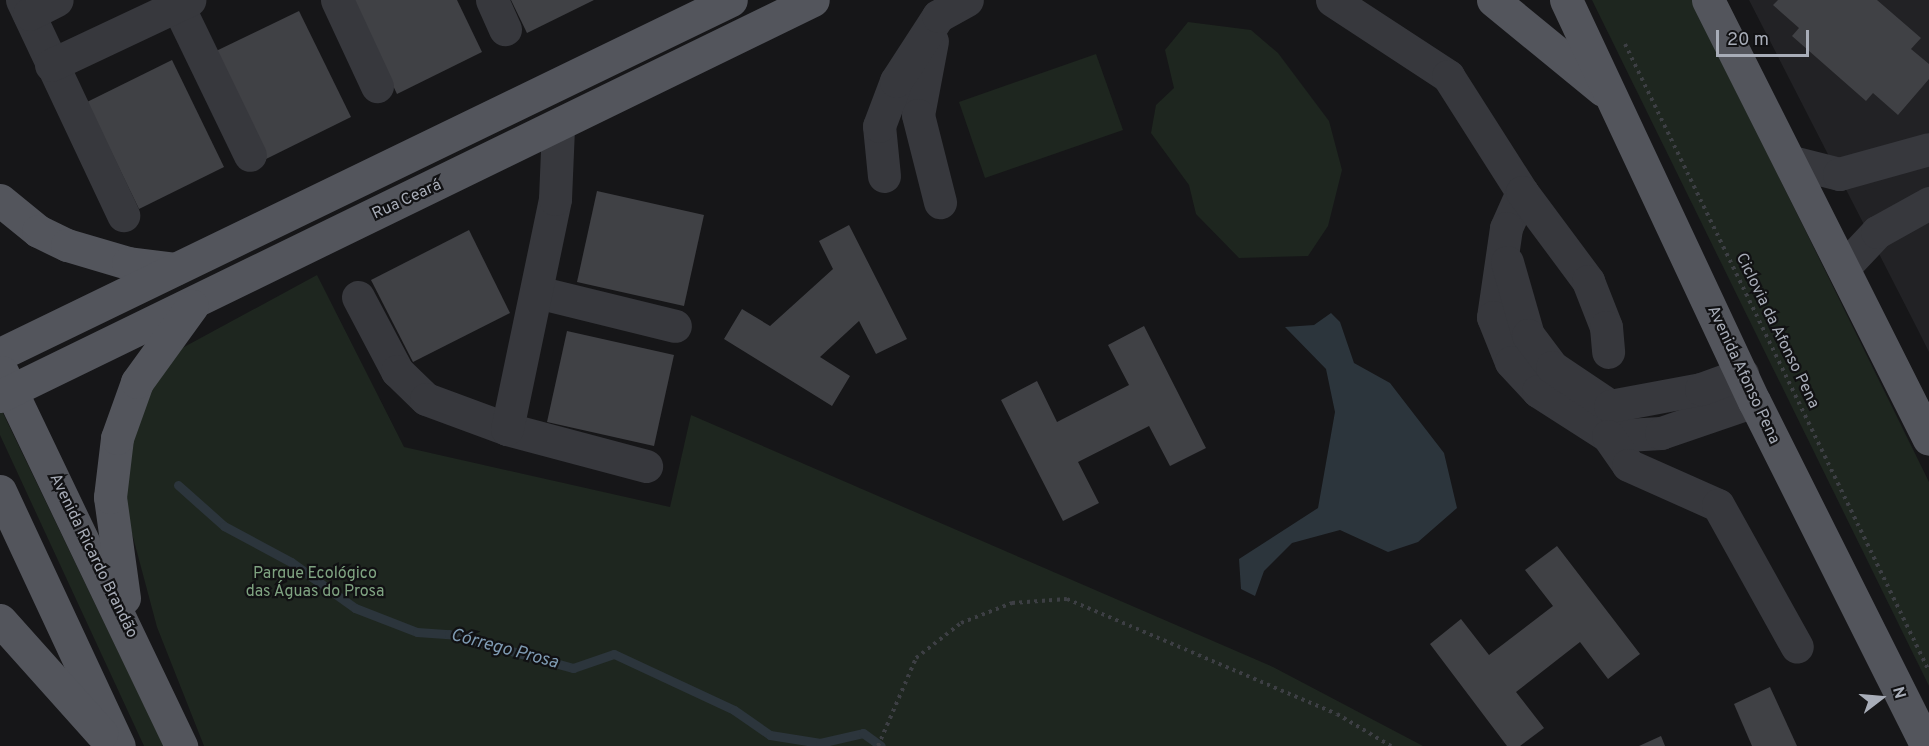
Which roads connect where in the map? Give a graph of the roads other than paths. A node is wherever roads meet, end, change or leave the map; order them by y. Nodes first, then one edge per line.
1 (337, 0) edge
2 (731, 0) edge
3 (813, 0) edge
4 (967, 0) edge
5 (1332, 0) edge
6 (1493, 0) edge
7 (1566, 0) edge
8 (181, 2) edge
9 (36, 5) edge
10 (1714, 8) edge
11 (938, 16) junction
12 (51, 65) junction
13 (377, 86) dead end
14 (1617, 103) junction
15 (558, 128) junction
16 (1929, 149) edge
17 (250, 155) dead end
18 (1792, 162) junction
19 (884, 176) dead end
20 (1522, 192) junction
21 (0, 200) edge
22 (940, 202) dead end
23 (1929, 203) edge
24 (123, 215) dead end
25 (1503, 242) junction
26 (1845, 266) junction
27 (175, 268) junction
28 (537, 292) junction
29 (357, 297) dead end
30 (194, 302) junction
31 (675, 326) dead end
32 (1608, 352) dead end
33 (7, 355) edge
34 (1748, 387) junction
35 (0, 396) edge
36 (507, 429) junction
37 (1608, 436) junction
38 (1929, 439) edge
39 (646, 466) dead end
40 (0, 491) edge
41 (0, 620) edge
42 (137, 646) junction
43 (1797, 647) dead end
44 (113, 746) edge
45 (119, 746) edge
46 (181, 746) edge
47 (1927, 746) edge

1 - 13 street
2 - 27 main road
3 - 15 main road, Rua Ceará
4 - 11 street
5 - 20 street
6 - 14 main road
7 - 14 main road, Avenida Afonso Pena
8 - 12 street
8 - 17 street
9 - 12 street
10 - 18 main road
11 - 19 street
11 - 22 street
12 - 24 street
14 - 34 main road, Avenida Afonso Pena
15 - 28 street
15 - 30 main road, Rua Ceará
16 - 18 street
18 - 26 main road
20 - 25 street
20 - 32 street
21 - 27 main road
23 - 26 street
25 - 34 street
25 - 37 street
26 - 38 main road
27 - 33 main road
28 - 31 street
28 - 36 street
29 - 36 street
30 - 35 main road, Rua Ceará
30 - 42 main road
33 - 42 main road, Avenida Ricardo Brandão
34 - 37 street
34 - 47 main road, Avenida Afonso Pena
36 - 39 street
37 - 43 street
40 - 45 main road
41 - 44 main road
42 - 46 main road, Avenida Ricardo Brandão

